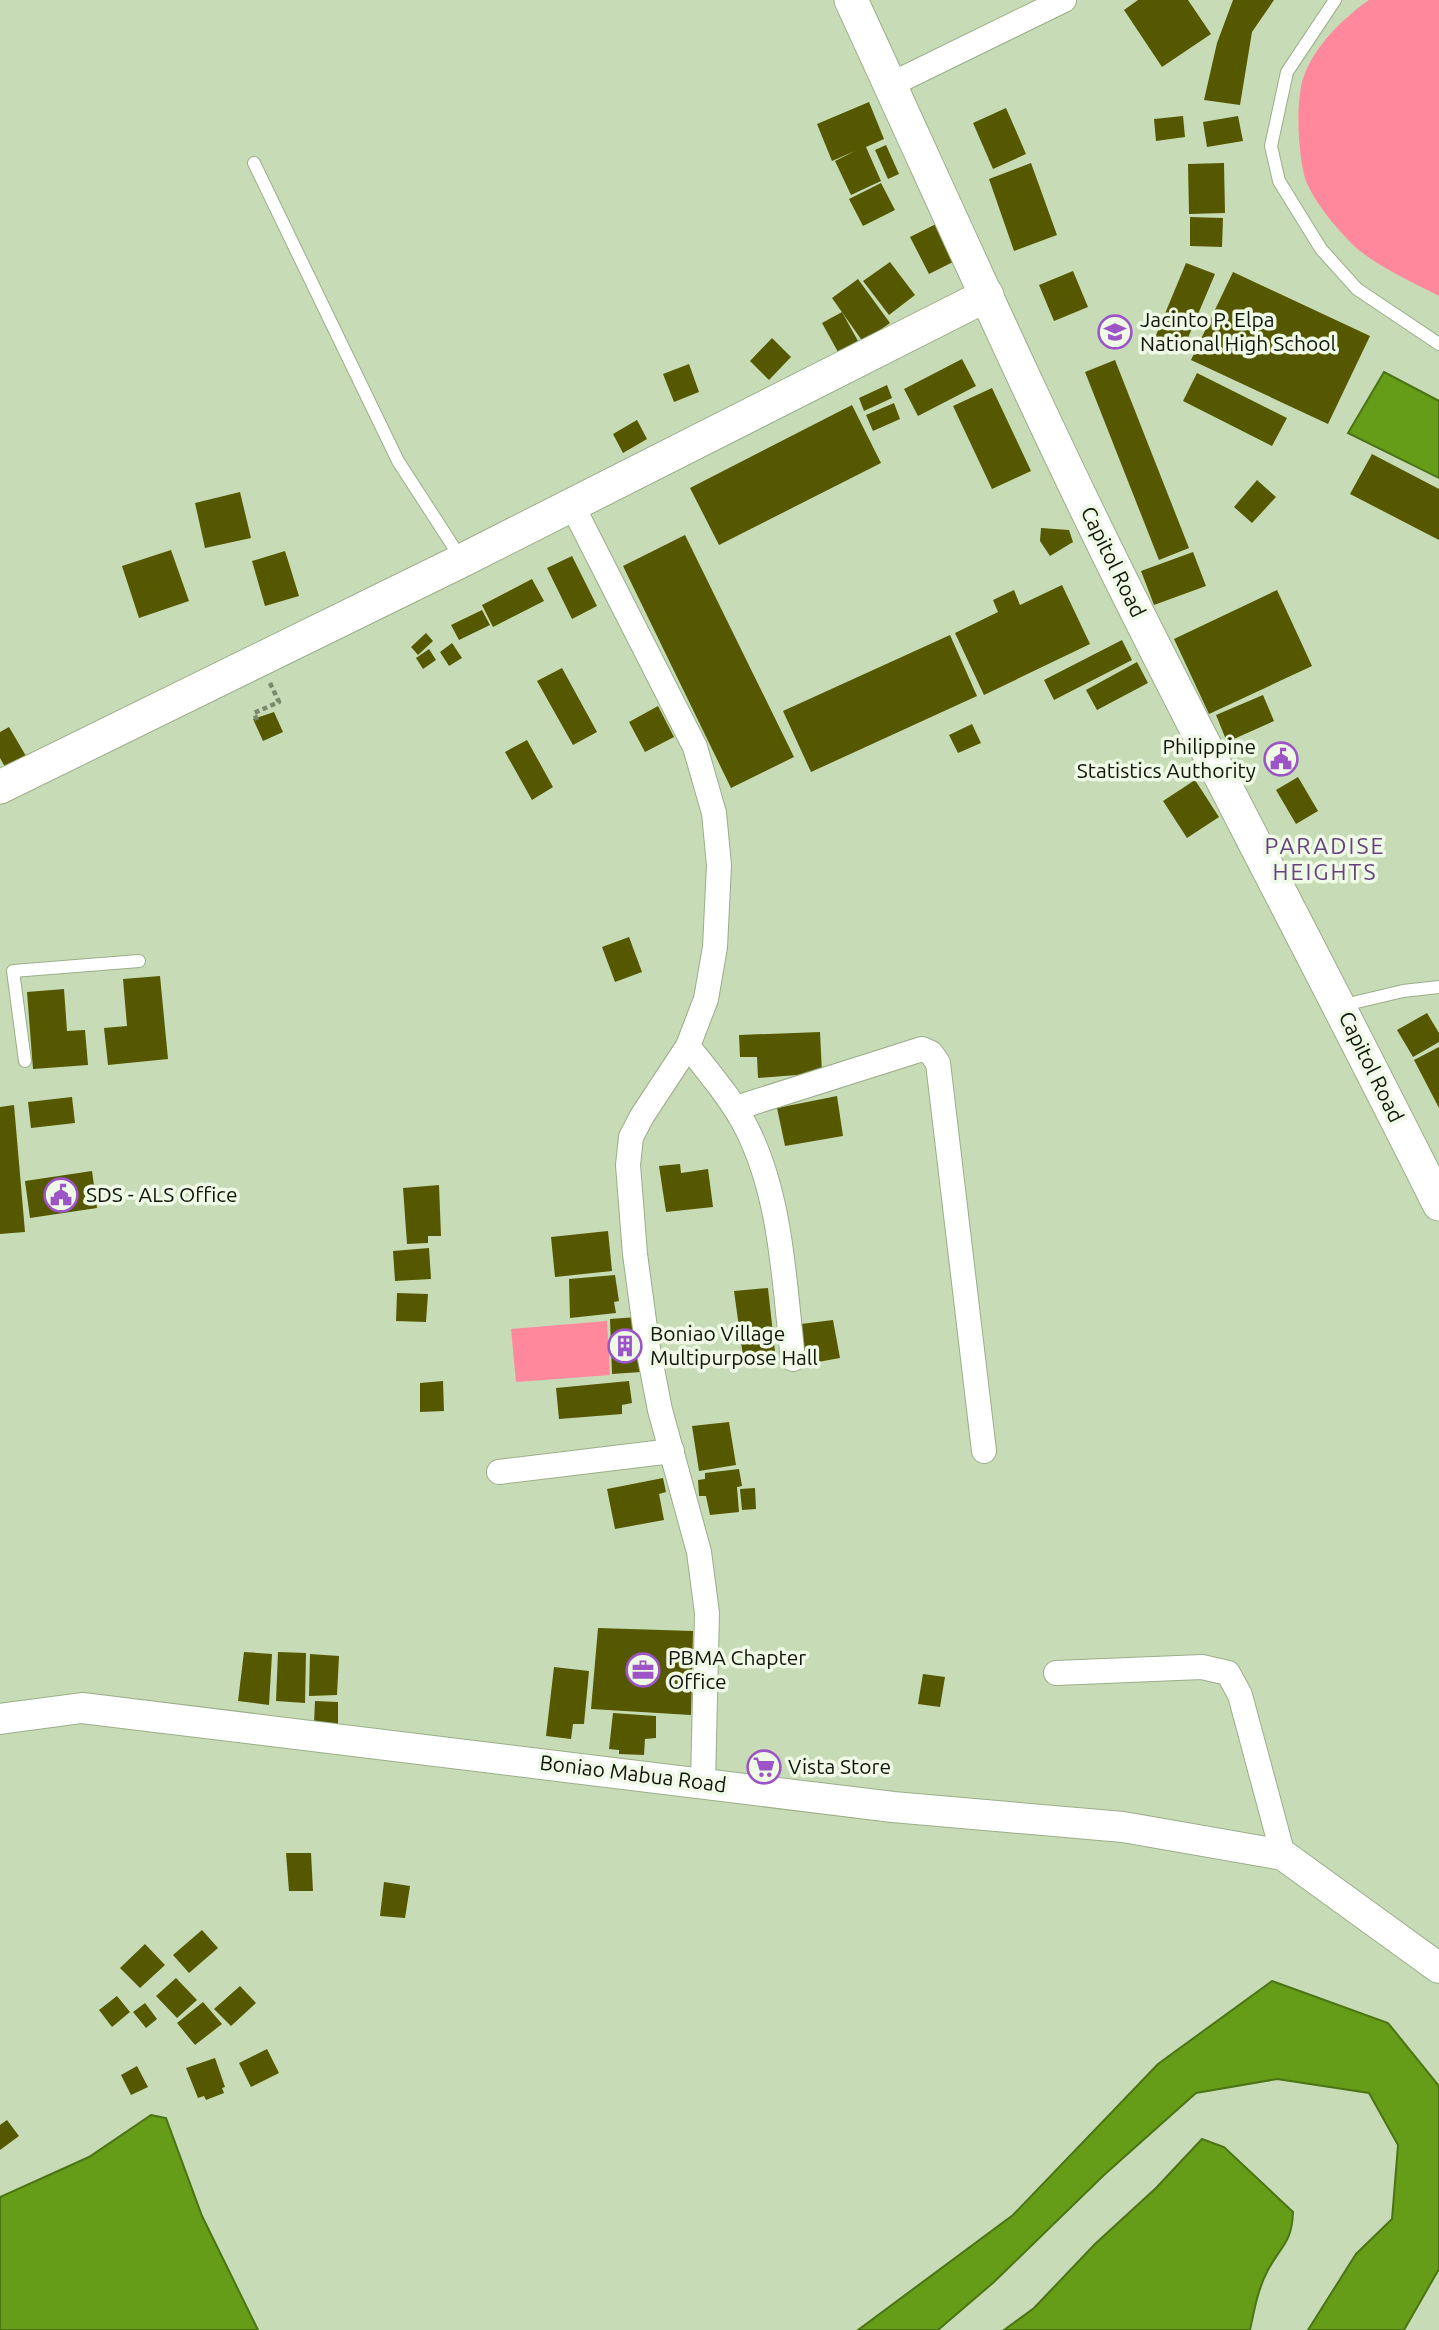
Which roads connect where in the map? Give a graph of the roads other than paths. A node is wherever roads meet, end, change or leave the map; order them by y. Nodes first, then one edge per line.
1 (851, 0) edge
2 (1064, 0) edge
3 (1335, 0) edge
4 (890, 85) junction
5 (254, 163) dead end
6 (987, 295) junction
7 (1439, 344) edge
8 (572, 505) junction
9 (463, 560) junction
10 (0, 787) edge
11 (139, 961) dead end
12 (6, 972) edge
13 (1439, 987) edge
14 (1340, 1006) junction
15 (688, 1046) junction
16 (25, 1060) dead end
17 (736, 1108) junction
18 (1439, 1204) edge
19 (793, 1359) dead end
20 (672, 1451) junction
21 (984, 1451) dead end
22 (499, 1472) dead end
23 (1056, 1673) dead end
24 (0, 1719) edge
25 (703, 1782) junction
26 (1283, 1856) junction
27 (1439, 1968) edge

1 - 4 main road, Capitol Road
2 - 4 street
3 - 7 lane
4 - 6 main road, Capitol Road
5 - 9 lane
6 - 8 main road
6 - 14 main road, Capitol Road
8 - 9 main road
8 - 15 street
9 - 10 main road
11 - 12 lane
12 - 16 lane
13 - 14 lane
14 - 18 main road, Capitol Road
15 - 17 street
15 - 20 street
17 - 19 street
17 - 21 street
20 - 22 street
20 - 25 street
23 - 26 street
24 - 25 street, Boniao Mabua Road
25 - 26 street, Boniao Mabua Road
26 - 27 street, Boniao Mabua Road

